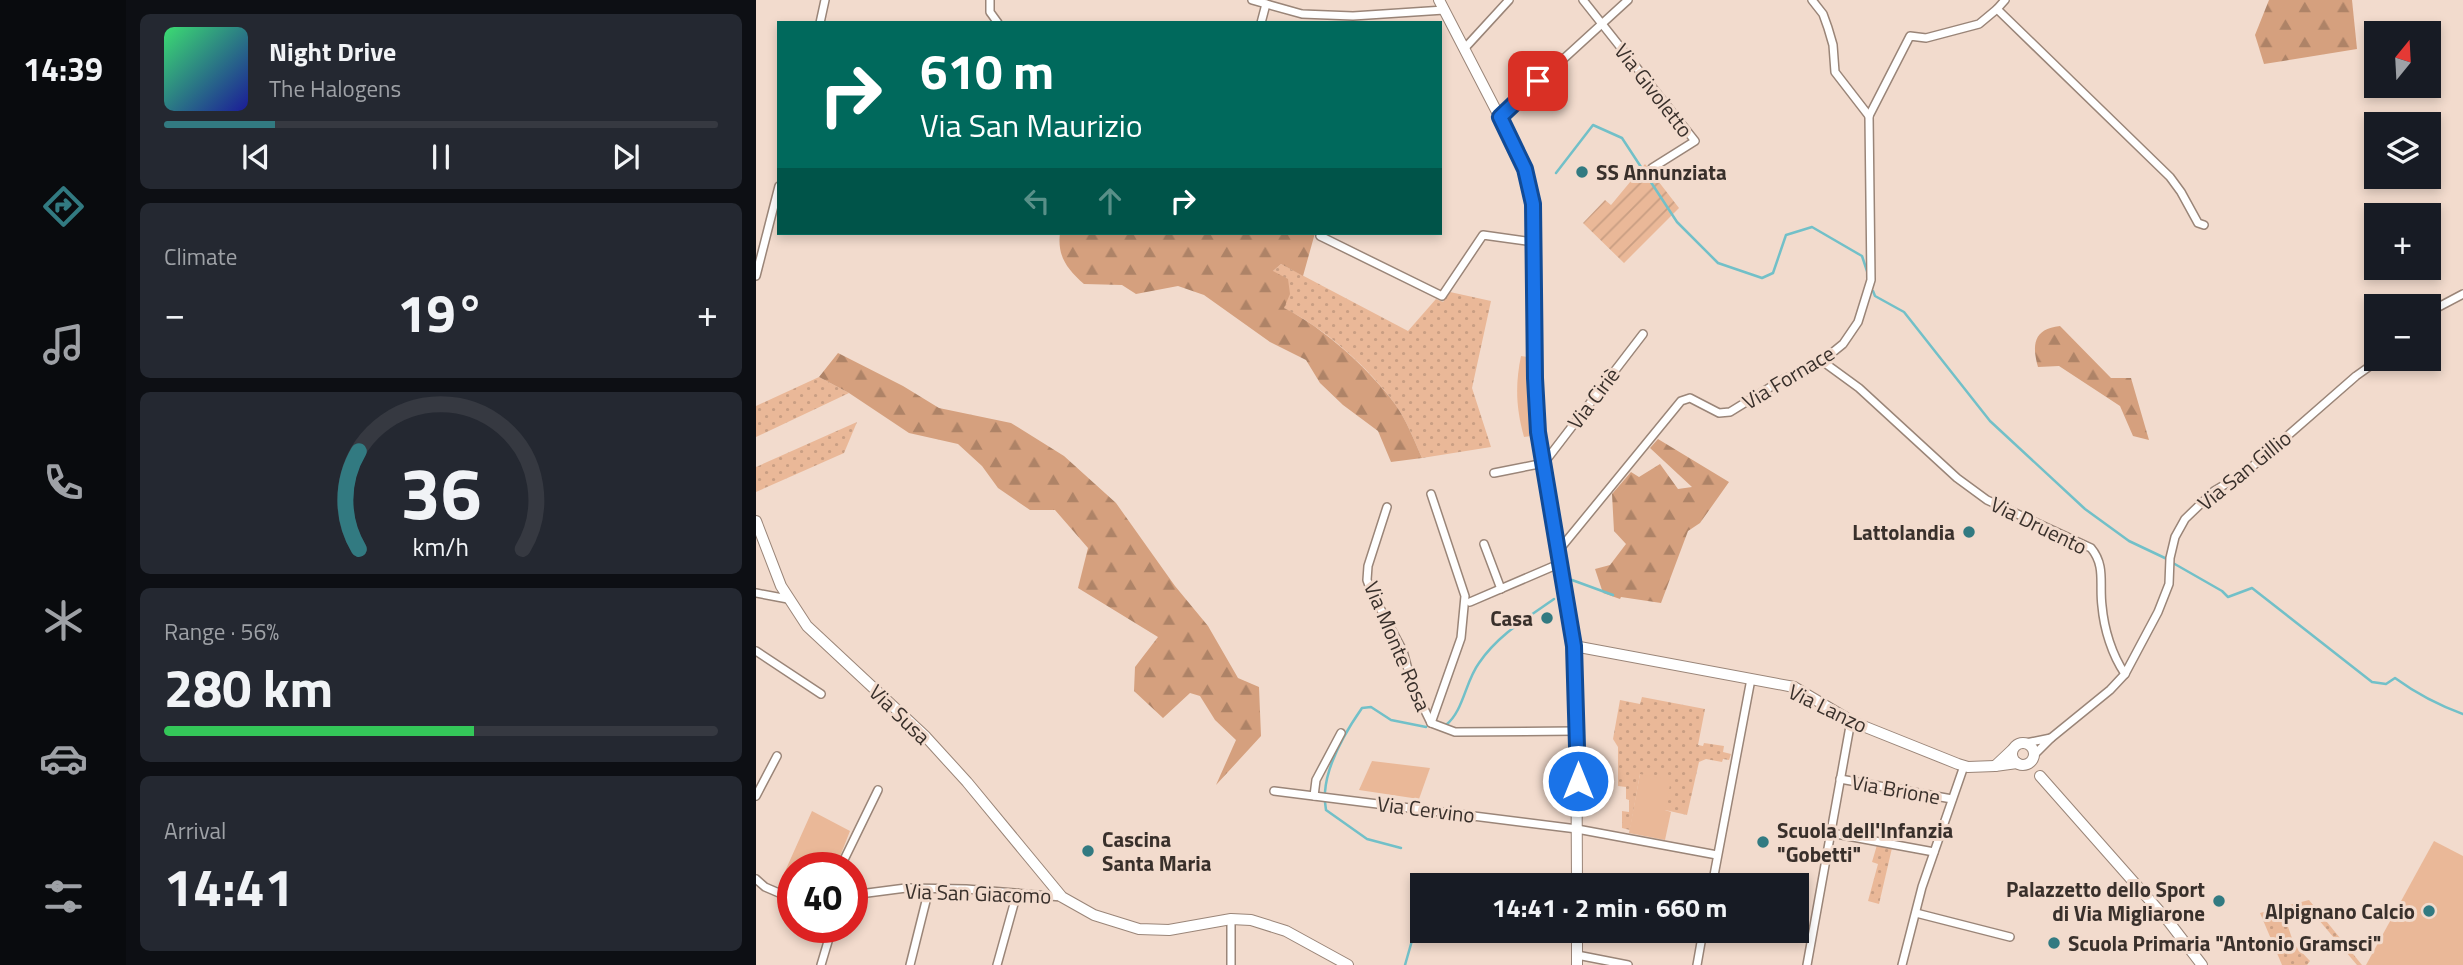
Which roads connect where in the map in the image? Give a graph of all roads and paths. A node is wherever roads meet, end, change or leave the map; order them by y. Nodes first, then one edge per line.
1 (825, 0) edge
2 (990, 0) edge
3 (1252, 0) edge
4 (1438, 0) edge
5 (1509, 0) edge
6 (1583, 0) edge
7 (1628, 0) edge
8 (1812, 0) edge
9 (2005, 0) edge
10 (1266, 4) junction
11 (1997, 9) junction
12 (1444, 10) junction
13 (820, 21) edge
14 (997, 21) edge
15 (1262, 21) edge
16 (1602, 23) junction
17 (1464, 49) junction
18 (1869, 116) junction
19 (1500, 117) junction
20 (1652, 168) dead end
21 (777, 194) edge
22 (2204, 225) dead end
23 (1320, 236) dead end
24 (1533, 242) junction
25 (756, 276) edge
26 (2463, 294) edge
27 (2441, 306) edge
28 (1643, 334) dead end
29 (1822, 360) junction
30 (2364, 371) edge
31 (1544, 463) junction
32 (1494, 473) dead end
33 (1431, 494) dead end
34 (1387, 507) dead end
35 (756, 521) edge
36 (1484, 544) dead end
37 (1559, 550) junction
38 (1561, 563) junction
39 (1501, 589) junction
40 (756, 593) edge
41 (788, 599) junction
42 (1470, 602) dead end
43 (1574, 646) junction
44 (756, 651) edge
45 (2125, 674) junction
46 (1751, 679) junction
47 (821, 694) dead end
48 (1853, 722) junction
49 (1430, 723) junction
50 (1577, 731) junction
51 (1341, 733) dead end
52 (2051, 738) junction
53 (2026, 743) junction
54 (2012, 750) junction
55 (777, 756) dead end
56 (2027, 760) junction
57 (1964, 766) junction
58 (1995, 766) junction
59 (1840, 779) junction
60 (878, 790) dead end
61 (1274, 791) dead end
62 (756, 796) edge
63 (1314, 796) junction
64 (1952, 799) junction
65 (1577, 829) junction
66 (1831, 833) junction
67 (848, 852) edge
68 (1934, 852) junction
69 (1717, 855) junction
70 (1577, 873) edge
71 (1714, 873) edge
72 (756, 879) edge
73 (929, 888) junction
74 (777, 892) edge
75 (868, 892) edge
76 (1017, 893) junction
77 (1062, 897) junction
78 (1916, 913) junction
79 (1231, 919) junction
80 (2010, 937) dead end
81 (828, 943) edge
82 (1701, 943) edge
83 (1577, 960) edge
84 (821, 965) edge
85 (910, 965) edge
86 (998, 965) edge
87 (1231, 965) edge
88 (1348, 965) edge
89 (1628, 965) edge
90 (1696, 965) edge
91 (1807, 965) edge
92 (1902, 965) edge
93 (2202, 965) edge

1 - 13 street
2 - 14 street
3 - 10 street
4 - 12 street
5 - 17 street
6 - 16 street, Via Givoletto
7 - 16 street
8 - 18 street
9 - 11 street, Via Fornace
10 - 12 street
10 - 15 street
11 - 18 street, Via Fornace
11 - 22 street
12 - 17 street
16 - 19 street
16 - 20 street, Via Givoletto
17 - 19 street
18 - 29 street, Via Fornace
19 - 24 street
21 - 25 street
23 - 24 street
24 - 31 street
26 - 27 street
28 - 31 street, Via Ciriè
29 - 37 street, Via Fornace
29 - 45 street, Via Druento
30 - 45 street, Via San Gillio
31 - 32 street
31 - 37 street
33 - 49 street
34 - 49 street, Via Monte Rosa
35 - 41 street, Via Susa
36 - 39 street
37 - 38 street
38 - 39 street
38 - 43 street
39 - 42 street
40 - 41 street
41 - 77 street, Via Susa
43 - 46 street, Via Lanzo
43 - 50 street
44 - 47 street
45 - 52 street, Via San Gillio
46 - 48 street, Via Lanzo
46 - 69 street
48 - 57 street, Via Lanzo
48 - 59 street
49 - 50 street, Via Monte Rosa
50 - 65 street
51 - 63 street
52 - 53 street
52 - 56 street, Via San Gillio
53 - 54 street
53 - 56 street
54 - 56 street
54 - 58 street
55 - 62 street
56 - 58 street, Via Lanzo
56 - 93 street
57 - 58 street, Via Lanzo
57 - 64 street
59 - 64 street, Via Brione
59 - 66 street
60 - 67 street
61 - 63 street, Via Cervino
63 - 65 street, Via Cervino
64 - 68 street
65 - 69 street, Via Cervino
65 - 70 street
66 - 68 street
66 - 91 street
68 - 78 street
69 - 71 street
72 - 74 street
73 - 75 street, Via San Giacomo
73 - 76 street, Via San Giacomo
73 - 85 street
76 - 77 street, Via San Giacomo
76 - 86 street
77 - 79 street
78 - 80 street
78 - 92 street
79 - 87 street
79 - 88 street
81 - 84 street
82 - 90 street
83 - 89 street

